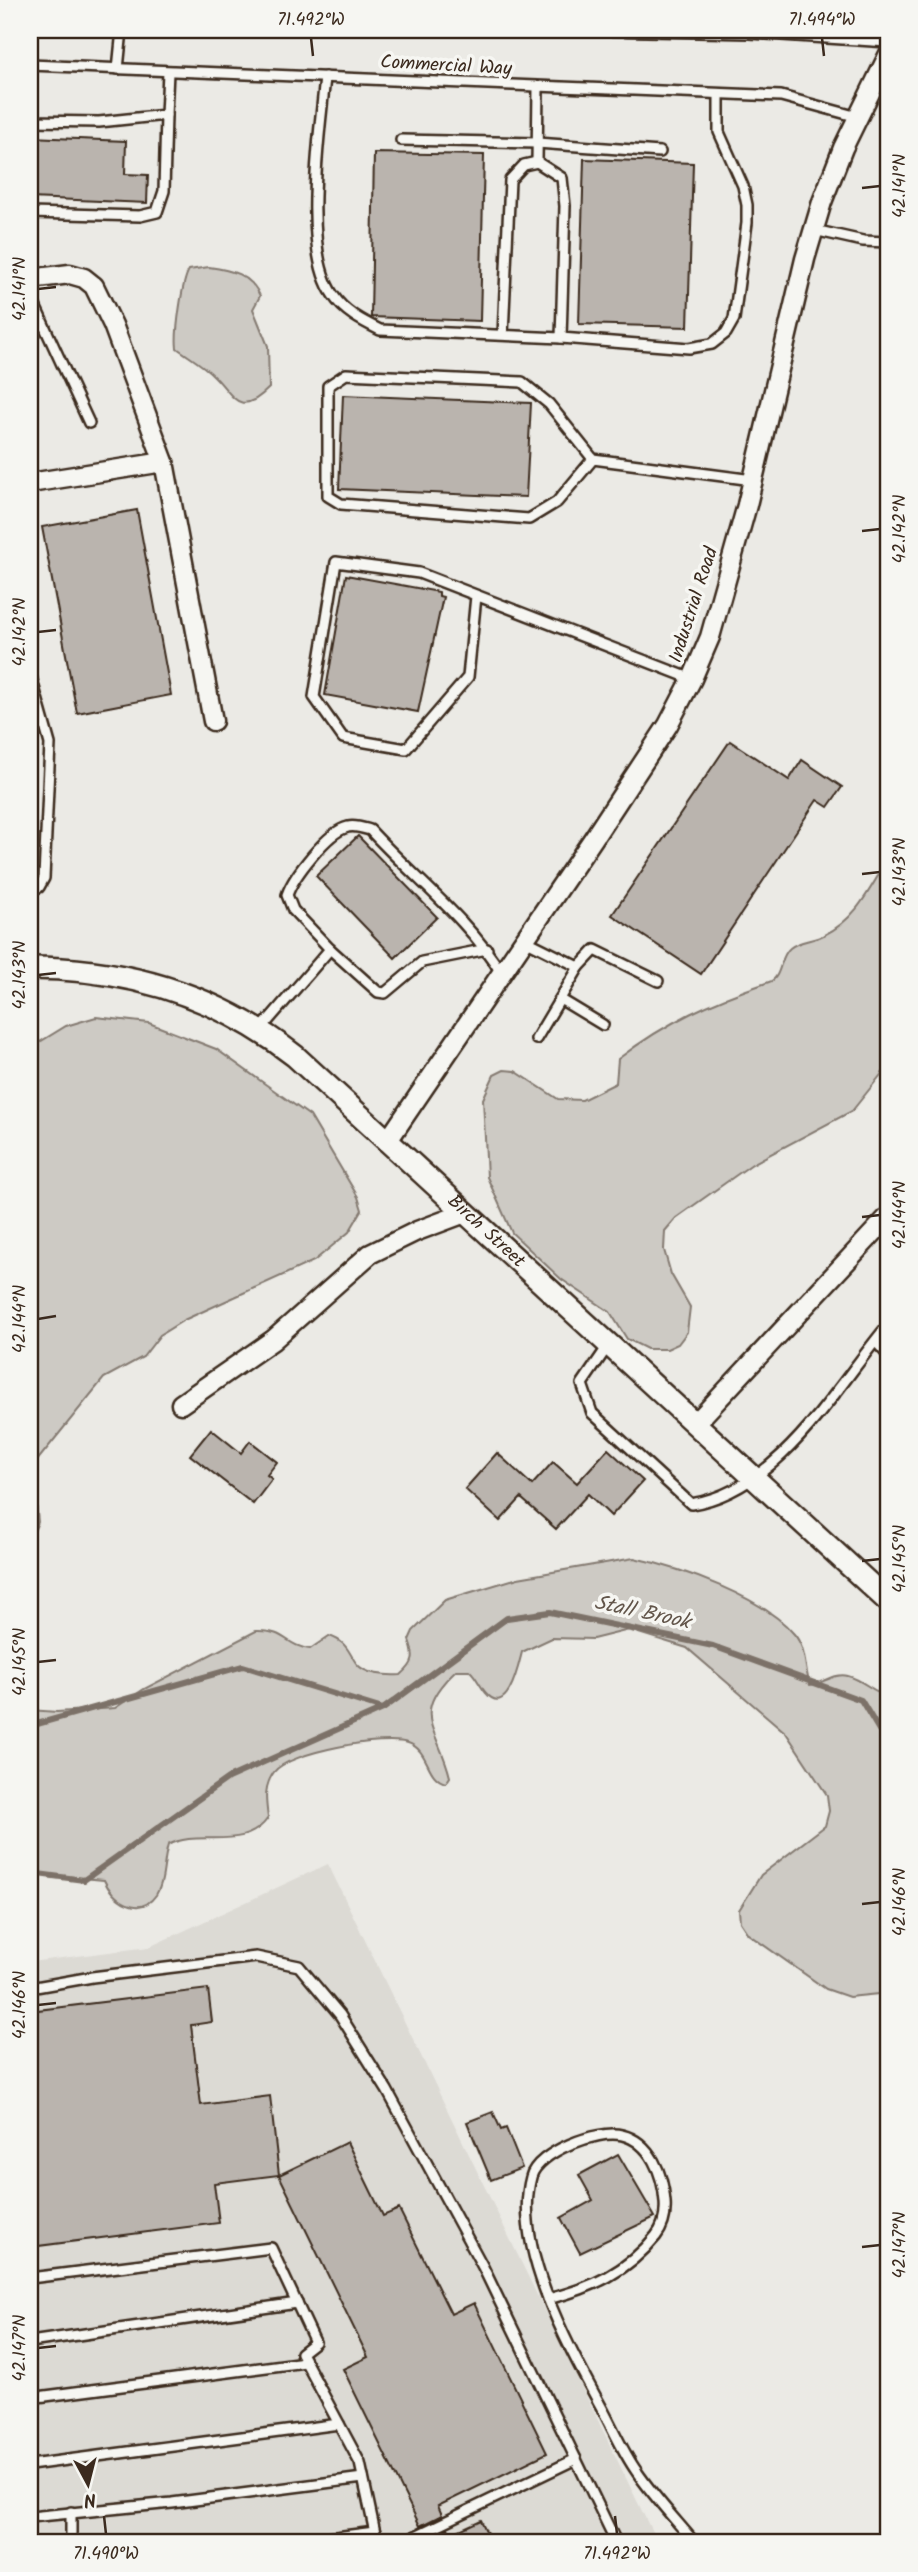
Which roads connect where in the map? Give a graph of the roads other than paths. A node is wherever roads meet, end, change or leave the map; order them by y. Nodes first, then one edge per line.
1 (122, 30) edge
2 (596, 30) edge
3 (888, 42) edge
4 (888, 56) edge
5 (30, 65) edge
6 (118, 69) junction
7 (168, 72) junction
8 (325, 77) junction
9 (538, 88) junction
10 (719, 93) junction
11 (166, 115) junction
12 (858, 117) junction
13 (30, 121) edge
14 (401, 140) dead end
15 (537, 143) junction
16 (660, 152) dead end
17 (537, 162) junction
18 (30, 213) edge
19 (814, 230) junction
20 (888, 242) edge
21 (30, 279) edge
22 (30, 295) edge
23 (503, 335) junction
24 (561, 338) junction
25 (89, 423) dead end
26 (593, 459) junction
27 (164, 462) junction
28 (753, 480) junction
29 (30, 483) edge
30 (476, 596) junction
31 (30, 673) edge
32 (692, 679) junction
33 (213, 720) dead end
34 (30, 890) edge
35 (526, 940) junction
36 (330, 948) junction
37 (487, 949) junction
38 (579, 967) junction
39 (30, 968) edge
40 (502, 974) junction
41 (658, 981) dead end
42 (560, 999) junction
43 (603, 1025) dead end
44 (260, 1030) junction
45 (536, 1039) dead end
46 (387, 1142) junction
47 (465, 1213) junction
48 (888, 1217) edge
49 (888, 1325) edge
50 (876, 1342) junction
51 (610, 1344) junction
52 (888, 1355) edge
53 (181, 1404) dead end
54 (695, 1424) junction
55 (753, 1478) junction
56 (887, 1597) edge
57 (30, 1988) edge
58 (30, 2278) edge
59 (548, 2299) junction
60 (297, 2304) junction
61 (30, 2342) edge
62 (305, 2362) junction
63 (30, 2398) edge
64 (339, 2424) junction
65 (576, 2459) junction
66 (30, 2465) edge
67 (363, 2478) junction
68 (71, 2512) junction
69 (30, 2517) edge
70 (376, 2537) edge
71 (71, 2542) edge
72 (296, 2542) edge
73 (403, 2542) edge
74 (616, 2542) edge
75 (694, 2542) edge

1 - 6 lane
2 - 3 lane
4 - 12 street, Industrial Road
5 - 6 lane, Commercial Way
6 - 7 lane, Commercial Way
7 - 8 lane, Commercial Way
7 - 11 lane
8 - 9 lane, Commercial Way
8 - 23 lane
9 - 10 lane, Commercial Way
9 - 15 lane
10 - 12 lane, Commercial Way
10 - 24 lane
11 - 13 lane
11 - 18 lane
12 - 19 street, Industrial Road
14 - 15 lane
15 - 16 lane
15 - 17 lane
17 - 23 lane
17 - 24 lane
19 - 20 lane
19 - 28 street, Industrial Road
21 - 27 street
22 - 25 lane
23 - 24 lane
26 - 26 lane
26 - 28 lane
27 - 29 street
27 - 33 street
28 - 32 street, Industrial Road
30 - 30 lane
30 - 32 lane
31 - 34 lane
32 - 35 street, Industrial Road
35 - 38 lane
35 - 40 street, Industrial Road
36 - 37 lane
36 - 37 lane
36 - 44 lane
37 - 40 lane
38 - 41 lane
38 - 42 lane
39 - 44 street, Birch Street
40 - 46 street, Industrial Road
42 - 43 lane
42 - 45 lane
44 - 46 street, Birch Street
46 - 47 street, Birch Street
47 - 51 street, Birch Street
47 - 53 street
48 - 54 street
49 - 50 lane
50 - 52 lane
50 - 55 lane
51 - 54 street, Birch Street
51 - 55 lane
54 - 55 street, Birch Street
55 - 56 street, Birch Street
57 - 65 lane
58 - 60 lane
59 - 59 lane
59 - 75 lane
60 - 61 lane
60 - 62 lane
62 - 63 lane
62 - 64 lane
64 - 66 lane
64 - 67 lane
65 - 73 lane
65 - 74 lane
67 - 68 lane
67 - 70 lane
68 - 69 lane
68 - 71 lane
70 - 72 lane

